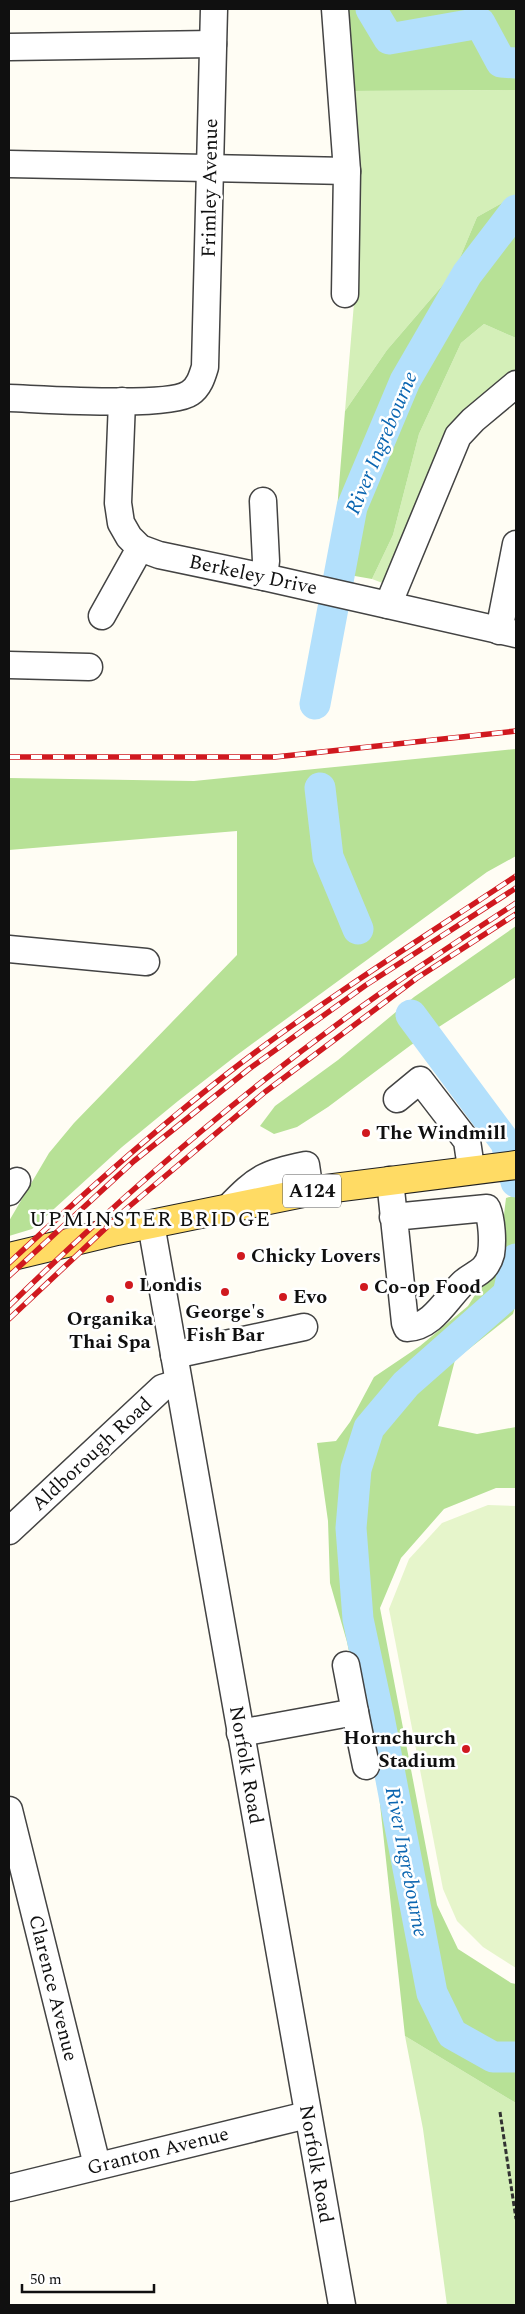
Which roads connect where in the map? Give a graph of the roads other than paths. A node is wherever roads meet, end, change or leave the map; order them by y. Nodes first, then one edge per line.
1 (214, 9) edge
2 (335, 9) edge
3 (213, 44) junction
4 (9, 47) edge
5 (9, 164) edge
6 (211, 167) junction
7 (347, 171) junction
8 (344, 294) dead end
9 (516, 384) edge
10 (9, 398) edge
11 (122, 401) junction
12 (263, 500) dead end
13 (516, 544) edge
14 (140, 548) junction
15 (264, 577) junction
16 (380, 603) junction
17 (102, 616) dead end
18 (507, 633) edge
19 (9, 665) edge
20 (89, 667) dead end
21 (9, 949) edge
22 (146, 962) dead end
23 (397, 1099) dead end
24 (496, 1167) edge
25 (390, 1180) junction
26 (393, 1217) junction
27 (152, 1224) junction
28 (9, 1256) edge
29 (304, 1328) dead end
30 (174, 1354) junction
31 (178, 1383) junction
32 (9, 1531) edge
33 (346, 1666) dead end
34 (355, 1712) junction
35 (240, 1733) junction
36 (366, 1766) dead end
37 (9, 1810) edge
38 (307, 2115) junction
39 (97, 2165) junction
40 (9, 2188) edge
41 (342, 2305) edge

1 - 3 street, Frimley Avenue
2 - 7 street
3 - 4 street
3 - 6 street, Frimley Avenue
5 - 6 street
6 - 7 street
6 - 11 street, Frimley Avenue
7 - 8 street
9 - 16 street
10 - 11 street
11 - 14 street
12 - 15 street
13 - 18 street
14 - 15 street, Berkeley Drive
14 - 17 street
15 - 16 street, Berkeley Drive
16 - 18 street, Berkeley Drive
19 - 20 street
21 - 22 street
23 - 24 street
24 - 25 main road, A124
25 - 26 street
25 - 27 main road, A124
26 - 26 street
27 - 28 main road, A124
27 - 30 street, Norfolk Road
29 - 30 street
30 - 31 street, Norfolk Road
31 - 32 street, Aldborough Road
31 - 35 street, Norfolk Road
33 - 34 street
34 - 35 street
34 - 36 street
35 - 38 street, Norfolk Road
37 - 39 street, Clarence Avenue
38 - 39 street, Granton Avenue
38 - 41 street, Norfolk Road
39 - 40 street, Granton Avenue

